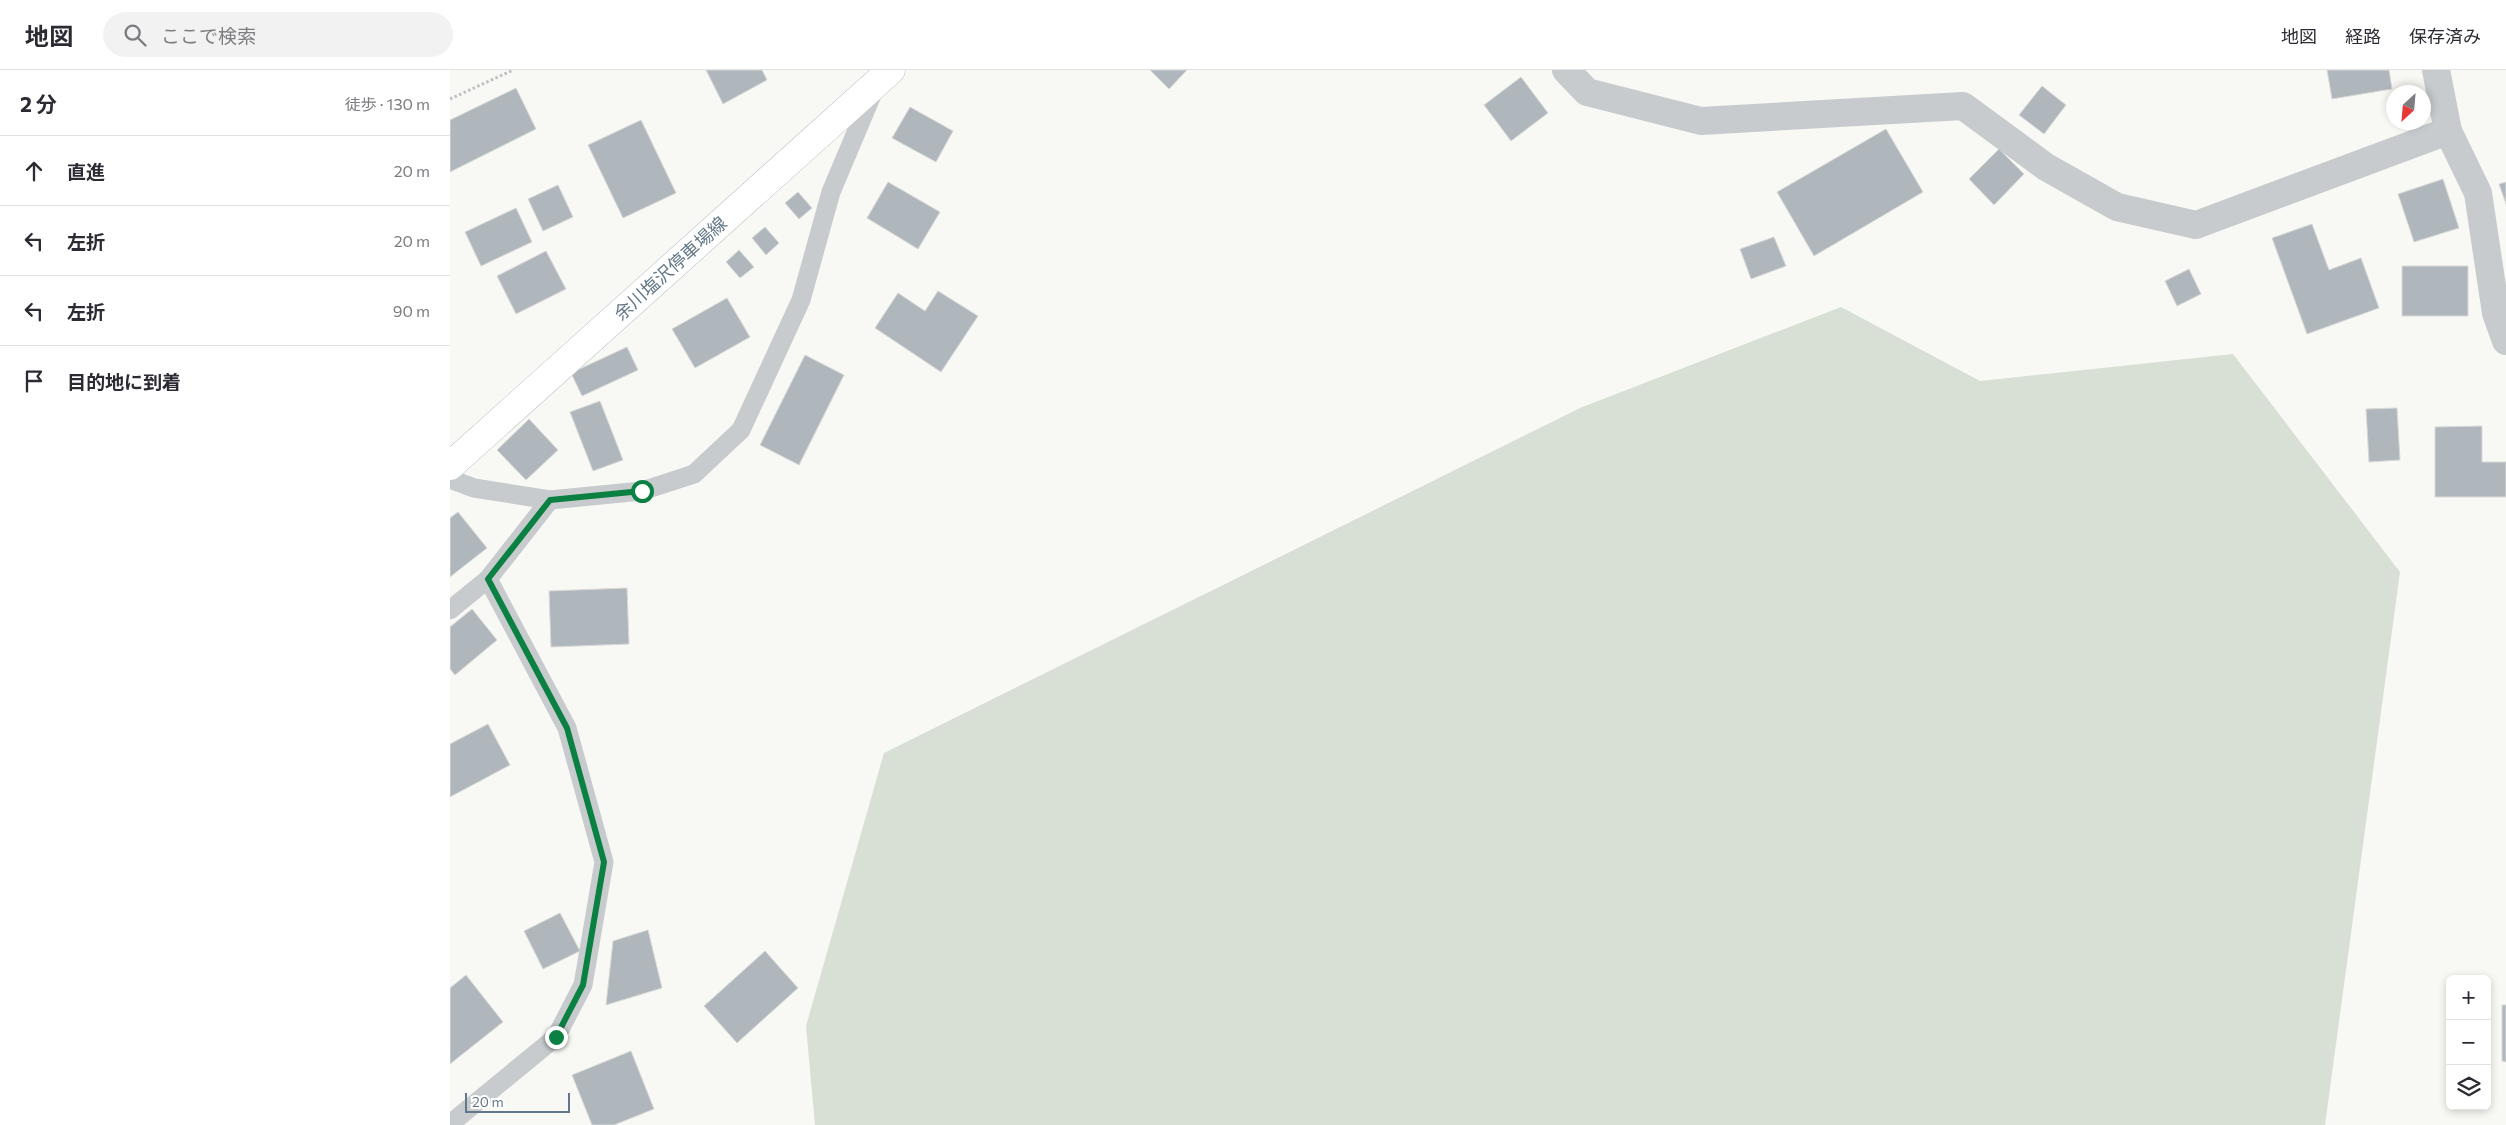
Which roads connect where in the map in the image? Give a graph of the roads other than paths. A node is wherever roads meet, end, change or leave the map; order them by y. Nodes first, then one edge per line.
1 (1566, 70) edge
2 (2436, 70) edge
3 (880, 74) edge
4 (2448, 131) junction
5 (2506, 341) edge
6 (450, 466) edge
7 (450, 479) edge
8 (550, 500) junction
9 (488, 579) junction
10 (450, 610) edge
11 (450, 1124) edge

1 - 4 street
2 - 4 street
3 - 6 main road, 余川塩沢停車場線
3 - 8 lane
4 - 5 street
7 - 8 lane
8 - 9 lane
9 - 10 lane
9 - 11 lane

